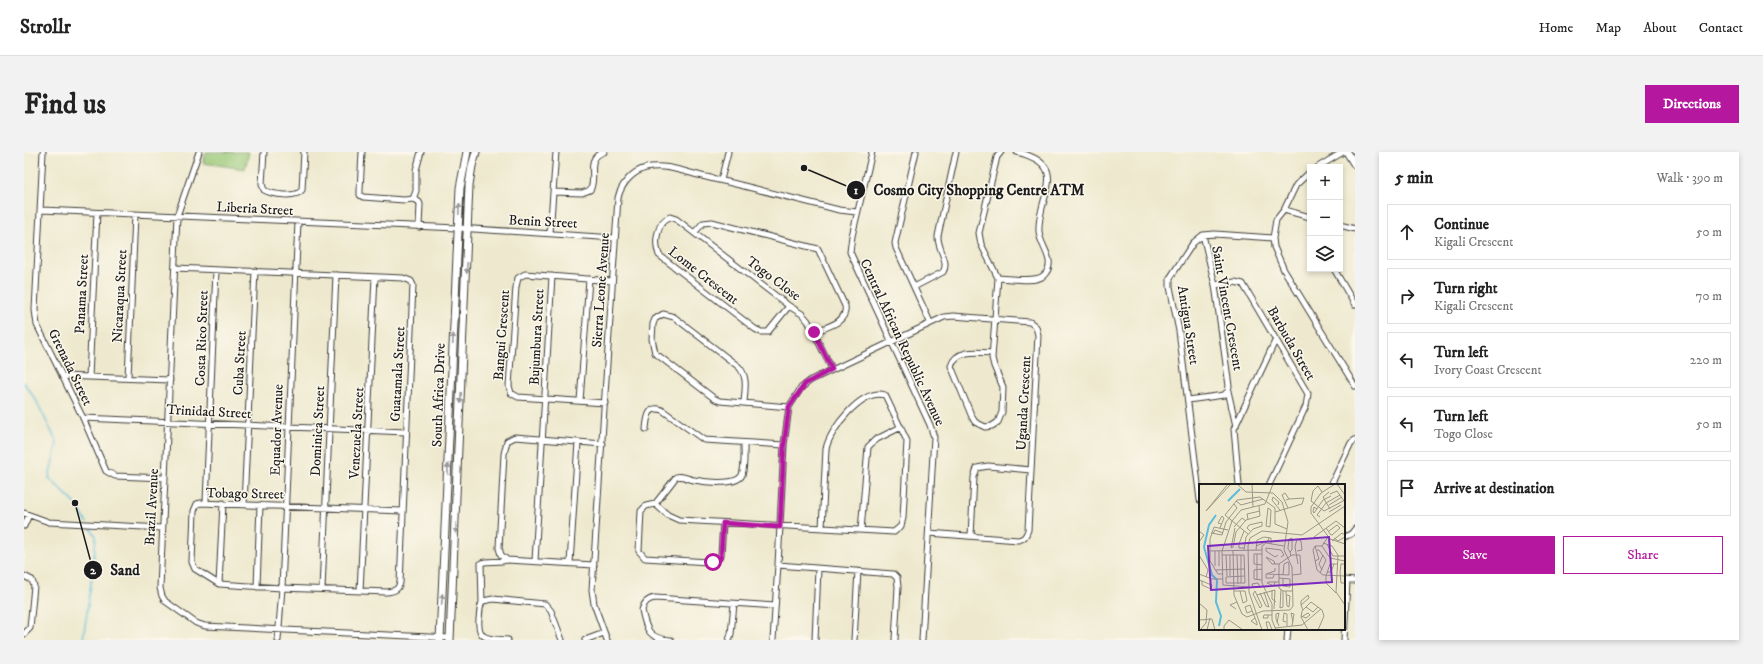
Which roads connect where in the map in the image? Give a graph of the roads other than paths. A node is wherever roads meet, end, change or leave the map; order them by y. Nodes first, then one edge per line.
1 (43, 152) edge
2 (199, 152) edge
3 (264, 152) edge
4 (304, 152) edge
5 (362, 152) edge
6 (421, 152) edge
7 (467, 152) edge
8 (476, 152) edge
9 (556, 152) edge
10 (604, 152) edge
11 (728, 152) edge
12 (872, 152) edge
13 (916, 152) edge
14 (956, 152) edge
15 (1001, 152) edge
16 (1017, 152) edge
17 (1343, 152) edge
18 (1347, 152) edge
19 (1323, 164) edge
20 (1355, 165) edge
21 (1307, 175) edge
22 (721, 180) junction
23 (553, 192) junction
24 (413, 199) junction
25 (41, 210) junction
26 (1284, 210) junction
27 (857, 212) junction
28 (97, 213) junction
29 (135, 215) junction
30 (177, 216) junction
31 (1307, 216) edge
32 (298, 222) junction
33 (1343, 226) edge
34 (420, 227) junction
35 (458, 228) junction
36 (468, 229) junction
37 (1355, 229) edge
38 (695, 232) junction
39 (550, 233) junction
40 (1203, 235) junction
41 (615, 238) junction
42 (1273, 238) junction
43 (175, 268) junction
44 (216, 270) junction
45 (255, 271) junction
46 (1336, 272) edge
47 (295, 273) junction
48 (336, 275) junction
49 (552, 276) junction
50 (375, 277) junction
51 (998, 278) junction
52 (589, 279) junction
53 (612, 281) junction
54 (1215, 286) junction
55 (914, 287) junction
56 (1355, 305) edge
57 (789, 306) junction
58 (996, 319) junction
59 (930, 322) junction
60 (814, 332) junction
61 (1276, 339) junction
62 (890, 341) junction
63 (992, 353) junction
64 (832, 369) junction
65 (62, 376) junction
66 (89, 377) junction
67 (128, 378) junction
68 (170, 380) junction
69 (1355, 386) edge
70 (1228, 391) junction
71 (545, 399) junction
72 (1188, 400) junction
73 (580, 401) junction
74 (744, 402) junction
75 (605, 403) junction
76 (789, 407) junction
77 (83, 418) junction
78 (167, 421) junction
79 (209, 423) junction
80 (248, 425) junction
81 (288, 426) junction
82 (1236, 426) junction
83 (901, 427) junction
84 (329, 428) junction
85 (646, 429) dead end
86 (368, 431) junction
87 (406, 432) junction
88 (542, 439) junction
89 (1355, 440) edge
90 (578, 442) junction
91 (603, 444) junction
92 (744, 444) junction
93 (784, 445) junction
94 (1031, 470) junction
95 (165, 478) junction
96 (1239, 484) edge
97 (1269, 484) edge
98 (1331, 484) edge
99 (1199, 492) edge
100 (206, 502) junction
101 (223, 503) junction
102 (244, 504) junction
103 (654, 504) junction
104 (260, 505) junction
105 (285, 505) junction
106 (325, 507) junction
107 (364, 510) junction
108 (402, 511) junction
109 (26, 514) edge
110 (723, 523) junction
111 (24, 526) edge
112 (780, 527) junction
113 (162, 528) junction
114 (822, 528) junction
115 (1355, 529) edge
116 (861, 530) junction
117 (929, 533) junction
118 (971, 536) junction
119 (1345, 537) edge
120 (507, 560) junction
121 (535, 561) junction
122 (570, 563) junction
123 (594, 565) junction
124 (778, 565) junction
125 (818, 569) junction
126 (858, 571) junction
127 (24, 576) edge
128 (1345, 580) edge
129 (1355, 581) edge
130 (218, 584) junction
131 (257, 587) junction
132 (282, 588) junction
133 (322, 589) junction
134 (360, 591) junction
135 (482, 603) junction
136 (734, 604) junction
137 (775, 606) junction
138 (278, 629) junction
139 (1288, 630) edge
140 (1344, 630) edge
141 (604, 633) junction
142 (24, 634) edge
143 (440, 639) edge
144 (450, 639) edge
145 (278, 640) edge
146 (508, 640) edge
147 (562, 640) edge
148 (585, 640) edge
149 (607, 640) edge
150 (671, 640) edge
151 (729, 640) edge
152 (773, 640) edge
153 (814, 640) edge
154 (854, 640) edge
155 (895, 640) edge
156 (922, 640) edge
157 (1287, 640) edge
158 (1344, 640) edge

1 - 25 street, Grenada Street
2 - 30 street, Brazil Avenue
3 - 4 street
5 - 24 street
6 - 24 street
35 -> 7 street, South Africa Drive
8 - 36 street, South Africa Drive
9 - 23 street
10 - 23 street
11 - 22 street
12 - 27 street, Central African Republic Avenue
13 - 55 street
14 - 55 street
15 - 51 street
16 - 51 street
17 - 19 street
18 - 20 street
21 - 26 street
22 - 27 street, Sierra Leone Avenue
22 - 41 street, Sierra Leone Avenue
23 - 39 street
24 - 34 street
25 - 28 street, Liberia Street
25 - 65 street, Grenada Street
26 - 31 street
26 - 42 street
27 - 62 street, Central African Republic Avenue
28 - 29 street, Liberia Street
28 - 66 street, Panama Street
29 - 30 street, Liberia Street
29 - 67 street, Nicaraqua Street
30 - 32 street, Liberia Street
30 - 43 street, Brazil Avenue
32 - 34 street, Liberia Street
32 - 47 street, Equador Avenue
33 - 37 street
34 - 35 street, Liberia Street
35 - 36 street, Liberia Street
143 -> 35 street, South Africa Drive
36 - 39 street, Benin Street
36 -> 144 street, South Africa Drive
38 - 57 street, Togo Close
38 - 57 street, Lome Crescent
38 - 60 street
39 - 41 street, Benin Street
40 - 42 street
40 - 54 street, Saint Vincent Crescent
40 - 72 street, Antigua Street
41 - 53 street, Sierra Leone Avenue
42 - 69 street
43 - 44 street, Guatamala Street
43 - 68 street, Brazil Avenue
44 - 45 street, Guatamala Street
44 - 79 street, Costa Rico Street
45 - 47 street, Guatamala Street
45 - 80 street, Cuba Street
46 - 56 street
47 - 48 street, Guatamala Street
47 - 81 street, Equador Avenue
48 - 50 street, Guatamala Street
48 - 84 street, Dominica Street
49 - 52 street, Bangui Crescent
49 - 71 street, Bujumbura Street
49 - 71 street, Bangui Crescent
50 - 86 street, Venezuela Street
50 - 87 street, Guatamala Street
51 - 58 street
52 - 53 street, Bangui Crescent
52 - 73 street
53 - 75 street, Sierra Leone Avenue
54 - 61 street, Barbuda Street
54 - 70 street, Saint Vincent Crescent
55 - 59 street
57 - 60 street, Togo Close
58 - 59 street, Uganda Crescent
58 - 63 street
58 - 94 street, Uganda Crescent
59 - 62 street, Uganda Crescent
60 - 64 street, Togo Close
61 - 82 street
61 - 97 street, Barbuda Street
62 - 64 street, Uganda Crescent
62 - 117 street, Central African Republic Avenue
63 - 63 street
64 - 76 street, Uganda Crescent
65 - 66 street
65 - 77 street, Grenada Street
66 - 67 street
67 - 68 street
68 - 78 street, Brazil Avenue
70 - 72 street, Saint Vincent Crescent
70 - 82 street
71 - 73 street, Bangui Crescent
71 - 88 street, Bujumbura Street
72 - 99 street, Antigua Street
73 - 75 street, Bangui Crescent
74 - 74 street
74 - 76 street
75 - 91 street, Sierra Leone Avenue
76 - 93 street
77 - 78 street, Trinidad Street
77 - 95 street, Grenada Street
78 - 79 street, Trinidad Street
78 - 95 street, Brazil Avenue
79 - 80 street, Trinidad Street
79 - 100 street, Costa Rico Street
80 - 81 street, Trinidad Street
80 - 102 street, Cuba Street
81 - 84 street, Trinidad Street
81 - 105 street, Equador Avenue
82 - 96 street
83 - 114 street
83 - 116 street
83 - 116 street
84 - 86 street, Trinidad Street
84 - 106 street, Dominica Street
85 - 92 street
86 - 87 street, Trinidad Street
86 - 107 street, Venezuela Street
87 - 108 street, Guatamala Street
88 - 90 street
88 - 120 street
88 - 121 street, Bujumbura Street
89 - 98 street
90 - 91 street
90 - 122 street
91 - 123 street, Sierra Leone Avenue
92 - 93 street
92 - 103 street
93 - 112 street
94 - 118 street, Uganda Crescent
94 - 118 street
95 - 113 street, Brazil Avenue
100 - 101 street, Tobago Street
100 - 130 street, Tobago Street
101 - 102 street, Tobago Street
101 - 130 street
102 - 104 street, Tobago Street
103 - 110 street
103 - 110 street
104 - 105 street, Tobago Street
104 - 131 street
105 - 106 street, Tobago Street
105 - 132 street, Equador Avenue
106 - 107 street, Tobago Street
106 - 133 street, Dominica Street
107 - 108 street, Tobago Street
107 - 134 street, Venezuela Street
108 - 134 street, Guatamala Street
109 - 111 street
109 - 113 street
110 - 112 street
112 - 114 street
112 - 124 street
113 - 138 street, Brazil Avenue
114 - 116 street
115 - 119 street
117 - 118 street, Uganda Crescent
117 - 156 street, Central African Republic Avenue
120 - 121 street
120 - 135 street
121 - 122 street
122 - 123 street
123 - 141 street, Sierra Leone Avenue
124 - 125 street
124 - 137 street
125 - 126 street
125 - 153 street
126 - 154 street
126 - 155 street
127 - 142 street
128 - 129 street
130 - 131 street, Tobago Street
131 - 132 street, Tobago Street
132 - 133 street, Guatamala Street
132 - 138 street, Equador Avenue
133 - 134 street, Guatamala Street
135 - 146 street
135 - 147 street
136 - 137 street
136 - 150 street
136 - 151 street
137 - 152 street
138 - 143 street, Brazil Avenue
138 - 145 street, Equador Avenue
139 - 157 street
140 - 158 street
141 - 148 street
141 - 149 street, Sierra Leone Avenue
143 - 144 street, Brazil Avenue

